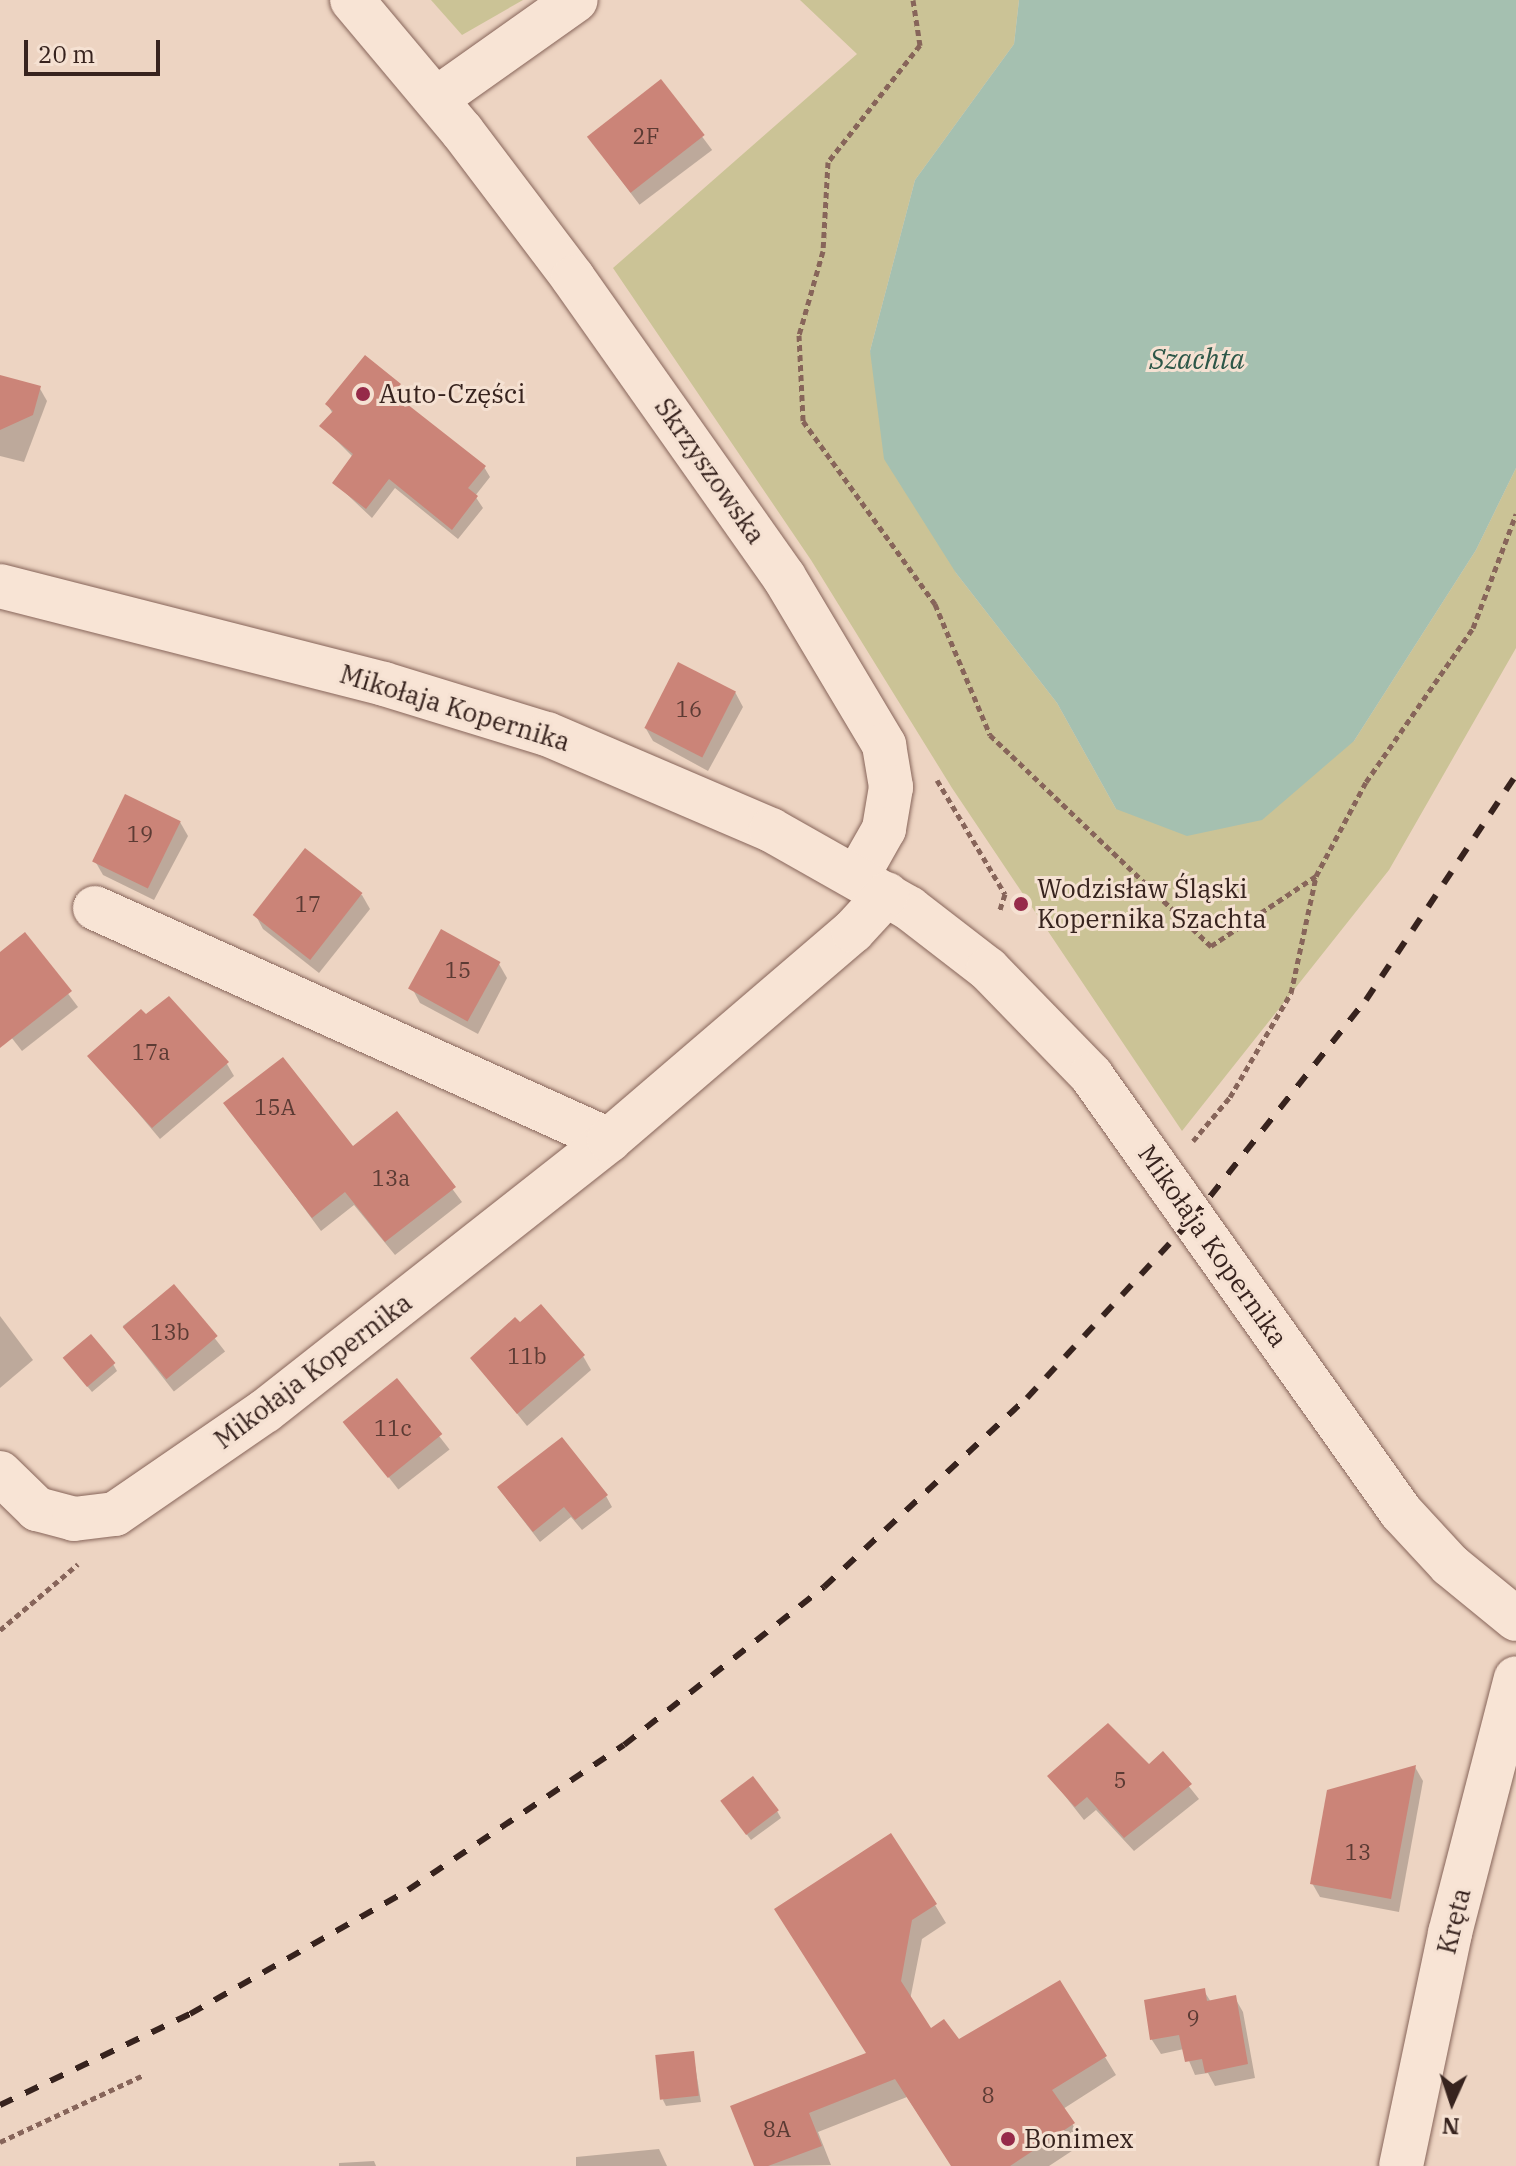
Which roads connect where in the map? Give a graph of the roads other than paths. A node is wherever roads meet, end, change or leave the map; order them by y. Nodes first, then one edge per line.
1 (352, 0) edge
2 (576, 0) edge
3 (436, 99) junction
4 (0, 586) edge
5 (873, 884) junction
6 (95, 908) dead end
7 (609, 1140) junction
8 (0, 1473) edge
9 (1516, 1619) edge
10 (1516, 1678) edge
11 (1401, 2166) edge

1 - 3 street, Skrzyszowska
2 - 3 street
3 - 5 street, Skrzyszowska
4 - 5 street, Mikołaja Kopernika
5 - 7 street, Mikołaja Kopernika
5 - 9 street, Mikołaja Kopernika
6 - 7 street
7 - 8 street, Mikołaja Kopernika
10 - 11 street, Kręta

